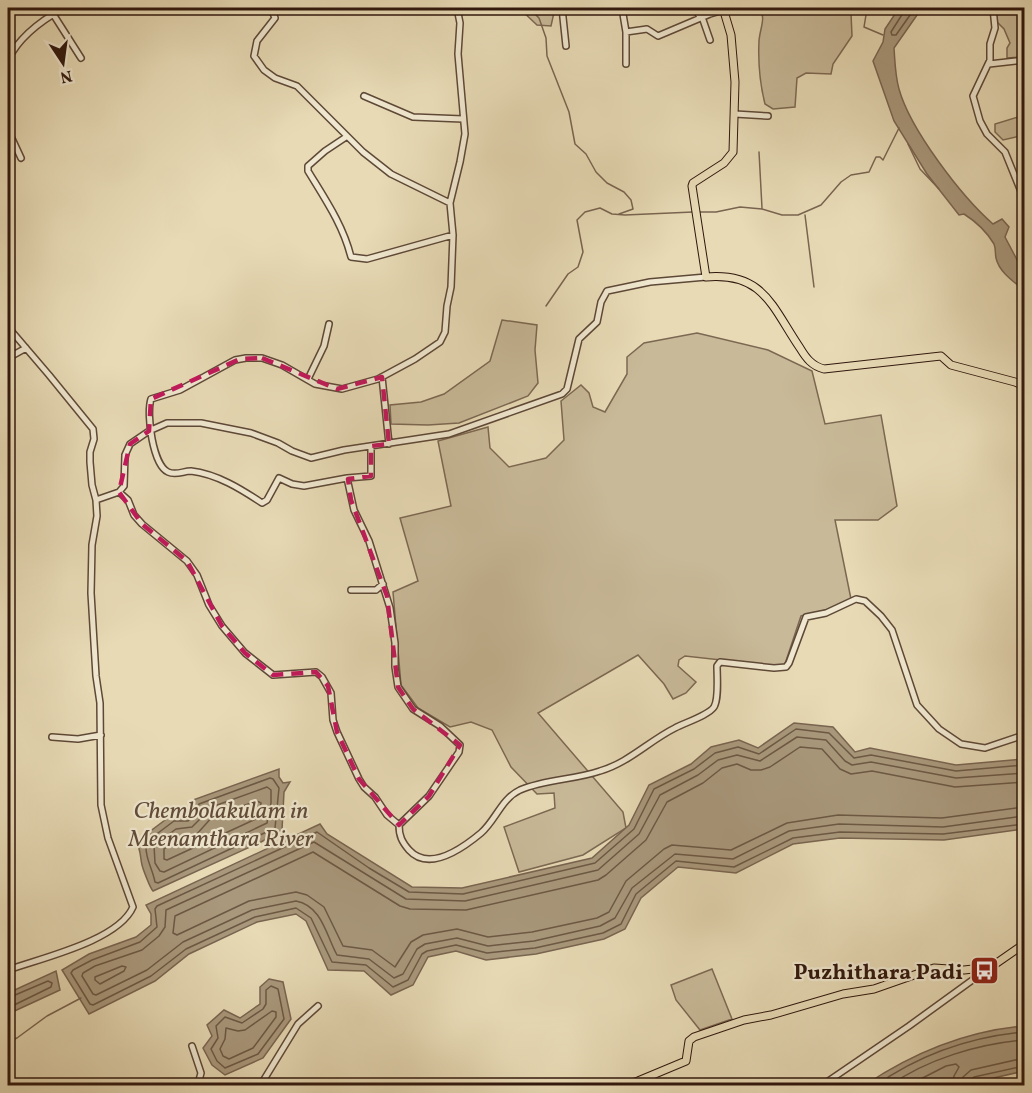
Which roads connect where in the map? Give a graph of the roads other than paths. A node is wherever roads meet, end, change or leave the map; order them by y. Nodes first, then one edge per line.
1 (11, 8) edge
2 (64, 8) edge
3 (271, 8) edge
4 (457, 8) edge
5 (562, 8) edge
6 (622, 8) edge
7 (694, 8) edge
8 (993, 8) edge
9 (724, 9) edge
10 (8, 10) edge
11 (52, 14) junction
12 (701, 18) junction
13 (626, 32) junction
14 (710, 40) dead end
15 (566, 46) dead end
16 (81, 58) dead end
17 (8, 60) edge
18 (1024, 60) edge
19 (626, 64) dead end
20 (989, 64) junction
21 (364, 96) dead end
22 (735, 114) junction
23 (768, 116) dead end
24 (463, 119) junction
25 (8, 130) edge
26 (346, 137) junction
27 (21, 158) dead end
28 (1024, 199) edge
29 (450, 202) junction
30 (453, 235) junction
31 (706, 277) junction
32 (329, 324) dead end
33 (8, 327) edge
34 (26, 348) junction
35 (8, 358) edge
36 (382, 377) junction
37 (308, 379) junction
38 (1024, 386) edge
39 (149, 431) junction
40 (389, 444) junction
41 (371, 446) junction
42 (347, 478) junction
43 (119, 492) junction
44 (96, 500) junction
45 (383, 584) junction
46 (351, 590) dead end
47 (101, 735) junction
48 (1024, 735) edge
49 (52, 737) dead end
50 (399, 825) junction
51 (1024, 944) edge
52 (991, 967) junction
53 (8, 970) edge
54 (318, 1006) dead end
55 (192, 1046) dead end
56 (639, 1083) edge
57 (198, 1085) edge
58 (219, 1086) edge
59 (260, 1086) edge
60 (622, 1086) edge
61 (821, 1086) edge

1 - 10 street
2 - 11 street
3 - 26 street
4 - 24 street
5 - 15 street
6 - 13 street
7 - 12 street
8 - 20 street
9 - 12 street
9 - 22 main road
11 - 16 street
11 - 17 street
12 - 13 street
12 - 14 street
13 - 19 street
18 - 20 street
20 - 28 street
21 - 24 street
22 - 23 street
22 - 31 main road
24 - 29 street
25 - 27 street
26 - 29 street
26 - 30 street
29 - 30 street
30 - 36 street
31 - 38 main road
31 - 40 street
32 - 37 street
33 - 34 street
34 - 35 street
34 - 44 street
36 - 37 street
36 - 40 street
37 - 39 street
39 - 41 street
39 - 42 street
39 - 43 street
40 - 41 street
41 - 42 street
42 - 45 street
43 - 44 street
43 - 50 street
44 - 47 street
45 - 46 street
45 - 50 street
47 - 49 street
47 - 53 street
48 - 50 street
51 - 52 main road
52 - 56 main road
52 - 61 street
54 - 59 street
55 - 57 street
56 - 60 main road
57 - 58 street

